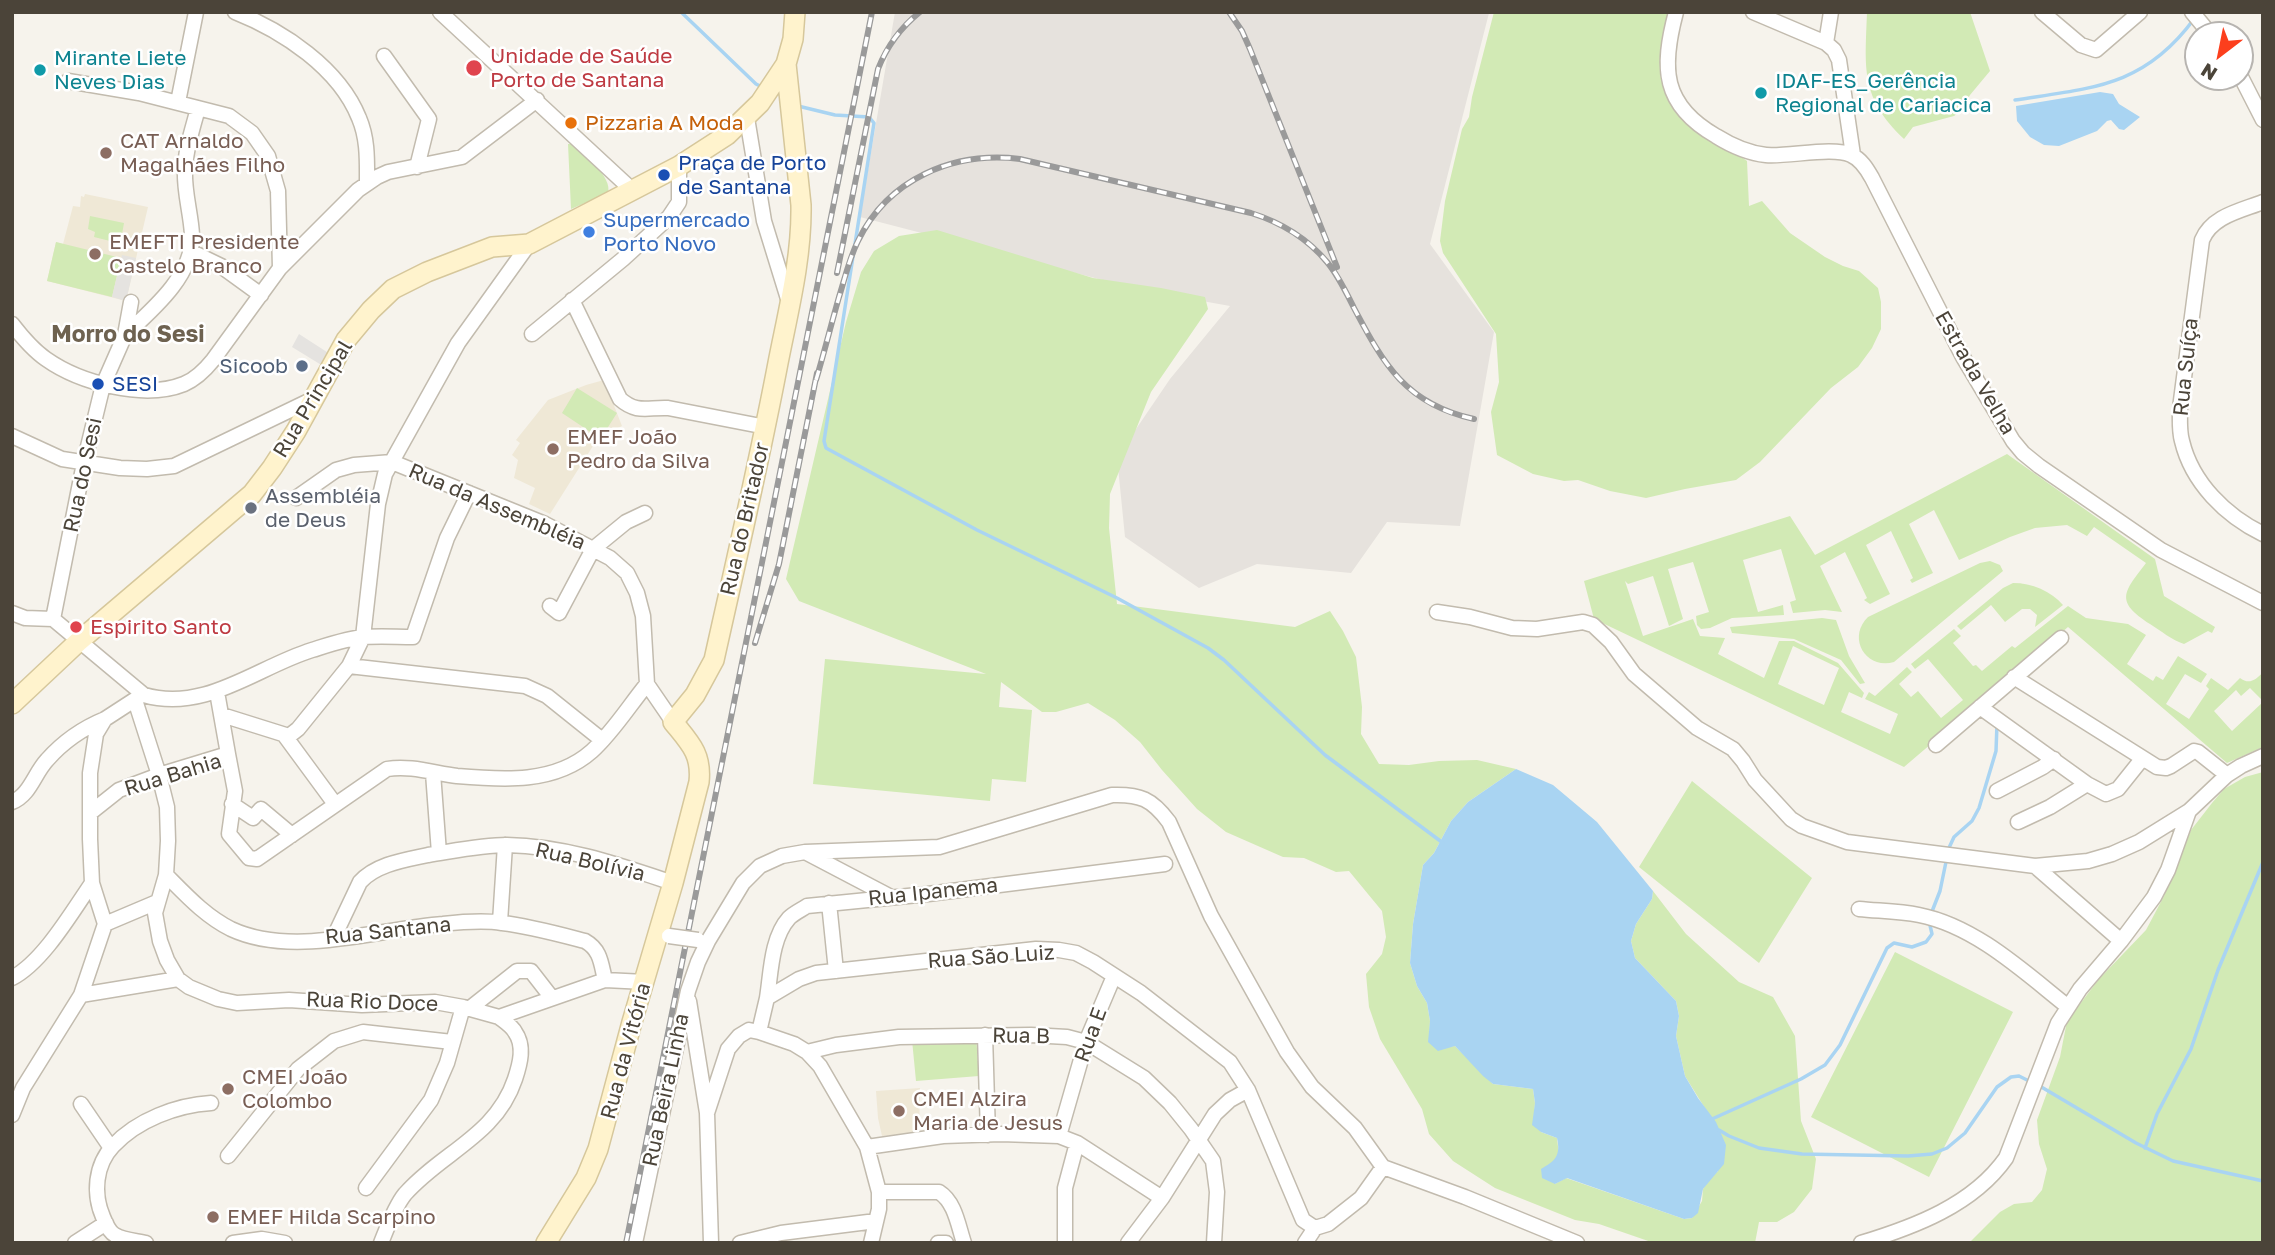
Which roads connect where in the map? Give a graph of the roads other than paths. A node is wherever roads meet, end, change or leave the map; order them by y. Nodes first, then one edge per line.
1 (196, 12) edge
2 (235, 12) edge
3 (440, 12) edge
4 (795, 12) edge
5 (1676, 12) edge
6 (1753, 12) edge
7 (1831, 12) edge
8 (2042, 12) edge
9 (2140, 12) edge
10 (1826, 43) junction
11 (384, 56) dead end
12 (786, 64) junction
13 (68, 81) dead end
14 (2248, 91) edge
15 (537, 100) junction
16 (178, 102) junction
17 (198, 108) junction
18 (747, 118) junction
19 (2263, 120) edge
20 (1853, 155) junction
21 (679, 166) junction
22 (417, 167) junction
23 (367, 182) junction
24 (631, 189) junction
25 (2263, 202) edge
26 (529, 244) junction
27 (190, 251) junction
28 (280, 268) junction
29 (261, 295) junction
30 (572, 300) junction
31 (131, 302) dead end
32 (790, 304) junction
33 (12, 324) edge
34 (532, 334) dead end
35 (125, 335) junction
36 (103, 385) junction
37 (311, 400) junction
38 (766, 427) junction
39 (13, 439) edge
40 (392, 462) junction
41 (84, 463) junction
42 (469, 493) junction
43 (296, 499) dead end
44 (645, 513) dead end
45 (2263, 534) edge
46 (593, 549) junction
47 (2263, 603) edge
48 (550, 607) dead end
49 (1437, 612) dead end
50 (17, 617) edge
51 (53, 619) junction
52 (363, 637) junction
53 (2061, 638) dead end
54 (78, 642) junction
55 (349, 666) junction
56 (2014, 677) junction
57 (647, 684) junction
58 (217, 692) junction
59 (139, 697) junction
60 (12, 704) edge
61 (1980, 706) junction
62 (222, 715) junction
63 (105, 719) junction
64 (673, 722) junction
65 (285, 737) junction
66 (603, 740) junction
67 (1936, 746) dead end
68 (228, 754) junction
69 (2263, 756) edge
70 (2054, 759) junction
71 (2142, 759) junction
72 (433, 773) junction
73 (159, 775) junction
74 (2227, 775) junction
75 (2087, 784) junction
76 (1997, 791) dead end
77 (233, 797) junction
78 (12, 802) edge
79 (335, 804) junction
80 (2189, 811) junction
81 (90, 813) junction
82 (2018, 822) dead end
83 (292, 835) junction
84 (505, 845) junction
85 (805, 852) junction
86 (439, 853) junction
87 (1165, 864) dead end
88 (2035, 866) junction
89 (166, 875) junction
90 (92, 883) junction
91 (673, 883) junction
92 (889, 896) junction
93 (157, 902) junction
94 (829, 903) junction
95 (1859, 909) dead end
96 (500, 922) junction
97 (105, 924) junction
98 (664, 936) junction
99 (333, 939) junction
100 (703, 941) junction
101 (2121, 941) junction
102 (836, 971) junction
103 (1114, 976) junction
104 (12, 978) edge
105 (178, 979) junction
106 (605, 980) junction
107 (645, 982) junction
108 (688, 991) junction
109 (81, 995) junction
110 (552, 998) junction
111 (767, 998) junction
112 (2067, 1006) junction
113 (466, 1008) junction
114 (499, 1017) junction
115 (759, 1032) junction
116 (985, 1035) junction
117 (452, 1042) junction
118 (1086, 1042) junction
119 (807, 1052) junction
120 (1248, 1090) junction
121 (211, 1103) dead end
122 (81, 1104) dead end
123 (14, 1107) edge
124 (707, 1113) junction
125 (988, 1135) junction
126 (1059, 1136) junction
127 (1198, 1139) junction
128 (1077, 1143) junction
129 (867, 1147) junction
130 (111, 1148) junction
131 (228, 1156) dead end
132 (1383, 1167) junction
133 (366, 1188) dead end
134 (879, 1192) junction
135 (1162, 1198) junction
136 (876, 1221) junction
137 (106, 1223) junction
138 (1315, 1228) junction
139 (75, 1243) edge
140 (146, 1243) edge
141 (233, 1243) edge
142 (285, 1243) edge
143 (382, 1243) edge
144 (546, 1243) edge
145 (635, 1243) edge
146 (711, 1243) edge
147 (740, 1243) edge
148 (871, 1243) edge
149 (938, 1243) edge
150 (946, 1243) edge
151 (964, 1243) edge
152 (1065, 1243) edge
153 (1128, 1243) edge
154 (1214, 1243) edge
155 (1305, 1243) edge
156 (1577, 1243) edge
157 (1861, 1243) edge

1 - 16 street
2 - 23 street
3 - 15 street
4 - 12 street
5 - 20 street
6 - 10 street
7 - 10 street
8 - 9 street
10 - 20 street
11 - 22 street
12 - 18 street, Rua Principal
12 - 32 street, Rua do Britador
13 - 16 street
14 - 19 street
15 - 22 street
15 - 24 street
16 - 17 street
17 - 27 street, Rua do Sesi
17 - 28 street
18 - 21 street, Rua Principal
18 - 32 street, Rua do Britador
20 - 47 street, Estrada Velha
21 - 24 street, Rua Principal
21 - 30 street
22 - 23 street
23 - 28 street
24 - 26 street, Rua Principal
25 - 45 street, Rua Suíça
26 - 37 street, Rua Principal
26 - 40 street, Rua da Assembléia
27 - 29 street
27 - 35 street, Rua do Sesi
28 - 29 street
29 - 36 street
30 - 34 street
30 - 38 street
31 - 35 street, Rua do Sesi
32 - 38 street, Rua do Britador
33 - 36 street
35 - 36 street, Rua do Sesi
36 - 41 street, Rua do Sesi
37 - 41 street
37 - 54 street, Rua Principal
38 - 64 street, Rua do Britador
39 - 41 street
40 - 42 street, Rua da Assembléia
40 - 43 street, Rua da Assembléia
40 - 52 street
41 - 51 street, Rua do Sesi
42 - 46 street, Rua da Assembléia
42 - 52 street
44 - 46 street
46 - 48 street
46 - 57 street, Rua da Assembléia
49 - 88 street
50 - 51 street
51 - 54 street
52 - 55 street
52 - 58 street
53 - 56 street
54 - 59 street
54 - 60 street, Rua Principal
55 - 65 street
55 - 66 street
56 - 61 street
56 - 71 street
57 - 64 street
57 - 66 street
58 - 59 street
58 - 62 street
59 - 63 street
59 - 73 street
61 - 67 street
61 - 70 street
62 - 65 street
62 - 68 street
63 - 78 street
63 - 81 street
64 - 91 street
65 - 79 street
66 - 72 street
68 - 73 street, Rua Bahia
68 - 77 street, Rua Bahia
69 - 74 street
70 - 75 street
70 - 76 street
71 - 74 street
71 - 75 street
72 - 79 street
72 - 86 street
73 - 81 street, Rua Bahia
73 - 89 street
74 - 80 street
75 - 82 street
77 - 83 street
77 - 83 street, Rua Bahia
79 - 83 street
80 - 88 street
80 - 101 street
81 - 90 street
84 - 86 street, Rua Bolívia
84 - 91 street, Rua Bolívia
84 - 96 street, Rua Bolívia
85 - 92 street
85 - 100 street
85 - 132 street
86 - 99 street, Rua Bolívia
87 - 92 street, Rua Ipanema
88 - 101 street
89 - 93 street
89 - 99 street, Rua Santana
90 - 97 street
90 - 104 street
91 - 98 street
92 - 94 street, Rua Ipanema
93 - 97 street
93 - 105 street
94 - 102 street
94 - 111 street, Rua Ipanema
95 - 112 street
96 - 99 street, Rua Santana
96 - 106 street, Rua Santana
97 - 109 street
98 - 100 street, bridge
98 - 107 street, Rua da Vitória
100 - 108 street, Rua Beira Linha
101 - 112 street
102 - 103 street, Rua São Luiz
102 - 111 street, Rua São Luiz
103 - 118 street, Rua E
103 - 120 street, Rua São Luiz
105 - 109 street
105 - 113 street, Rua Rio Doce
106 - 107 street
106 - 110 street
107 - 144 street, Rua da Vitória
108 - 124 street
108 - 145 street, Rua Beira Linha
109 - 123 street
110 - 113 street
110 - 114 street
111 - 115 street
112 - 157 street
113 - 114 street, Rua Rio Doce
113 - 117 street
114 - 143 street
115 - 119 street
115 - 124 street
116 - 118 street, Rua B
116 - 119 street, Rua B
116 - 125 street
117 - 131 street
117 - 133 street
118 - 126 street, Rua E
118 - 127 street, Rua B
119 - 129 street
120 - 127 street
120 - 138 street, Rua São Luiz
121 - 130 street
122 - 130 street
124 - 146 street
125 - 126 street
125 - 129 street
126 - 128 street
127 - 135 street
127 - 154 street, Rua B
128 - 135 street
128 - 152 street
129 - 134 street
130 - 137 street
132 - 138 street
132 - 156 street
134 - 136 street
134 - 151 street
135 - 153 street
136 - 147 street
136 - 148 street
137 - 139 street
137 - 140 street
138 - 155 street
141 - 142 street
149 - 150 street

